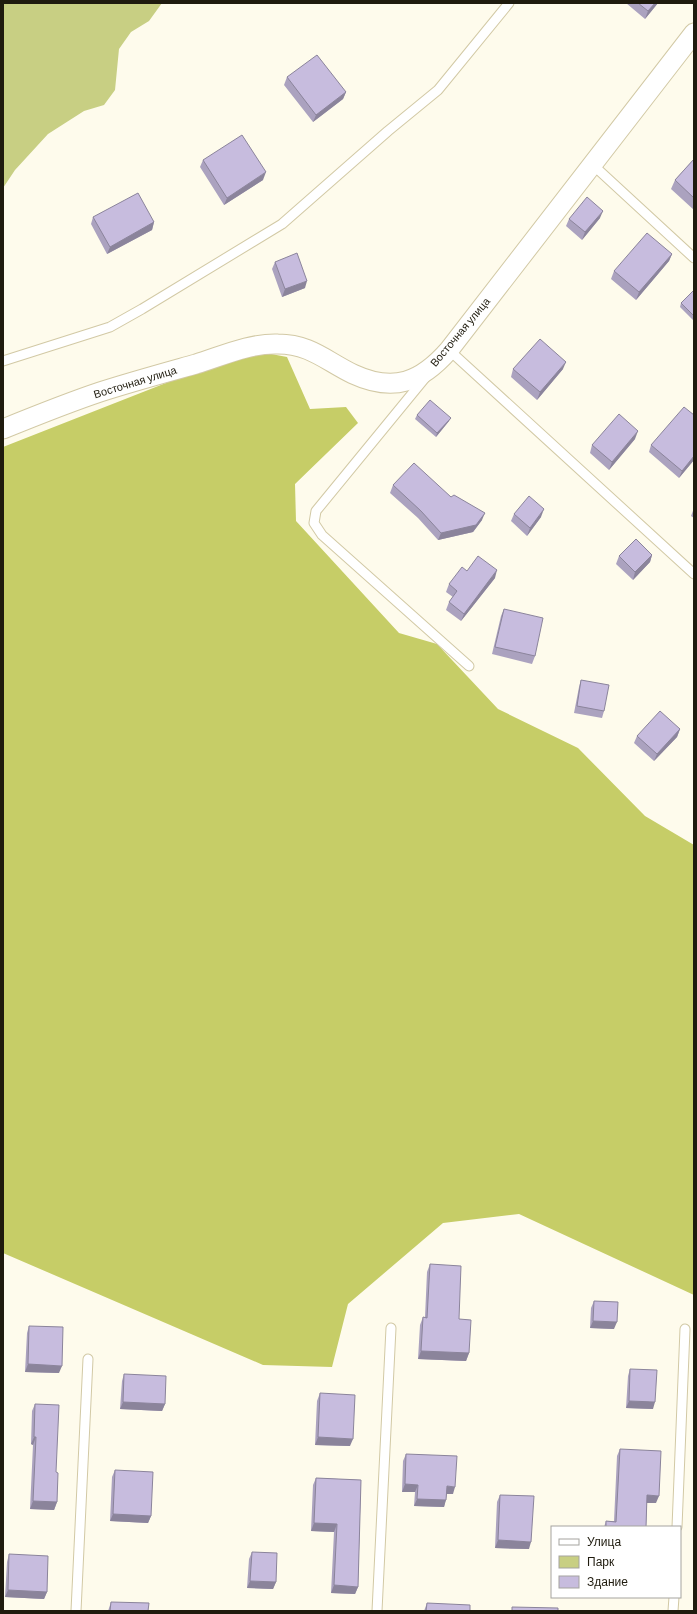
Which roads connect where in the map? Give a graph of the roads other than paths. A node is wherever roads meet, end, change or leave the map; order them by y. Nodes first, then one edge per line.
1 (509, 3) edge
2 (694, 33) edge
3 (592, 164) junction
4 (694, 258) edge
5 (449, 350) junction
6 (3, 361) edge
7 (434, 366) junction
8 (3, 428) edge
9 (694, 574) edge
10 (469, 666) dead end
11 (391, 1328) dead end
12 (684, 1329) dead end
13 (88, 1359) dead end
14 (676, 1526) edge
15 (674, 1598) edge
16 (76, 1611) edge
17 (377, 1611) edge
18 (673, 1611) edge

1 - 6 lane
2 - 3 street, Восточная улица
3 - 4 lane
3 - 5 street, Восточная улица
5 - 7 street, Восточная улица
5 - 9 lane
7 - 8 street, Восточная улица
7 - 10 lane
11 - 17 lane
12 - 14 lane
13 - 16 lane
15 - 18 lane

